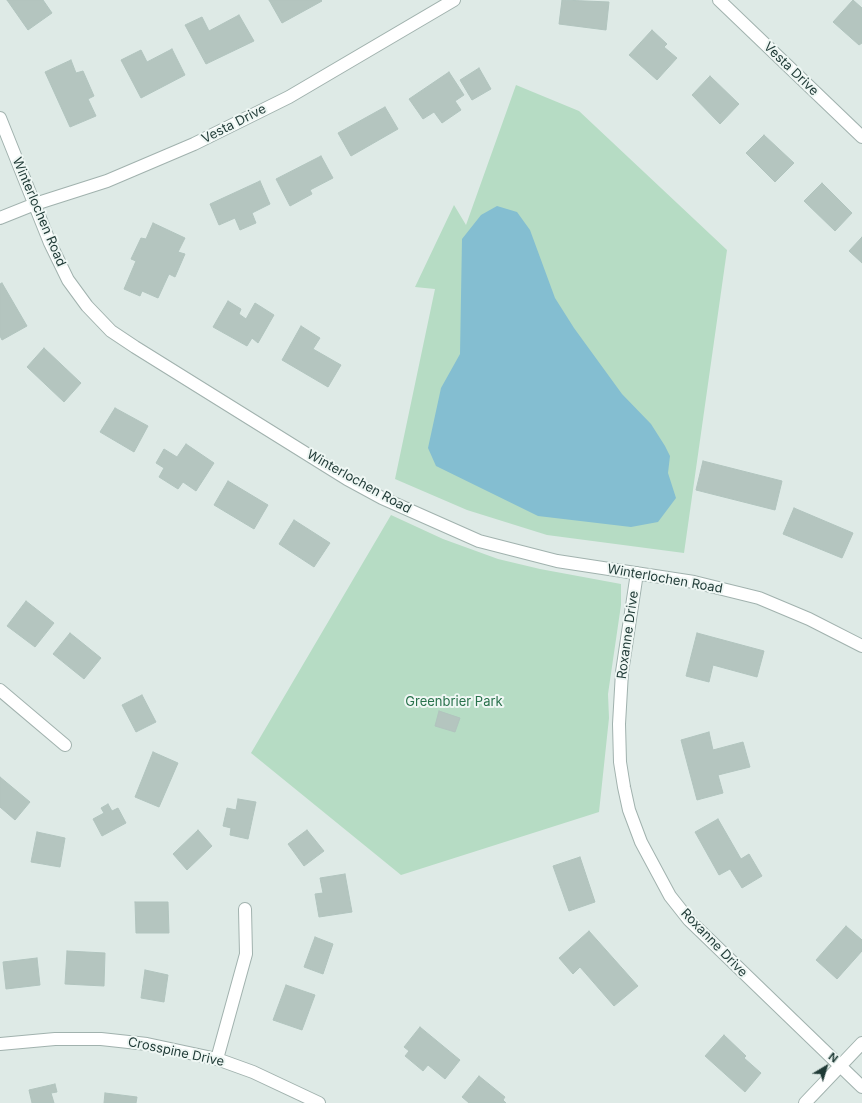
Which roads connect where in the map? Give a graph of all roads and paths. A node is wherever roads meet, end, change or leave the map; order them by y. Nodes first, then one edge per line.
1 (454, 0) edge
2 (719, 0) edge
3 (0, 118) edge
4 (862, 137) edge
5 (35, 204) junction
6 (0, 218) edge
7 (636, 572) junction
8 (862, 646) edge
9 (0, 690) edge
10 (65, 745) dead end
11 (245, 909) dead end
12 (0, 1044) edge
13 (862, 1044) edge
14 (217, 1059) junction
15 (840, 1066) junction
16 (862, 1087) edge
17 (320, 1103) edge
18 (805, 1103) edge

1 - 5 street, Vesta Drive
2 - 4 street, Vesta Drive
3 - 5 street, Winterlochen Road
5 - 6 street, Vesta Drive
5 - 7 street, Winterlochen Road
7 - 8 street, Winterlochen Road
7 - 15 street, Roxanne Drive
9 - 10 street
11 - 14 street
12 - 14 street, Crosspine Drive
13 - 15 street
14 - 17 street, Crosspine Drive
15 - 16 street, Roxanne Drive
15 - 18 street

